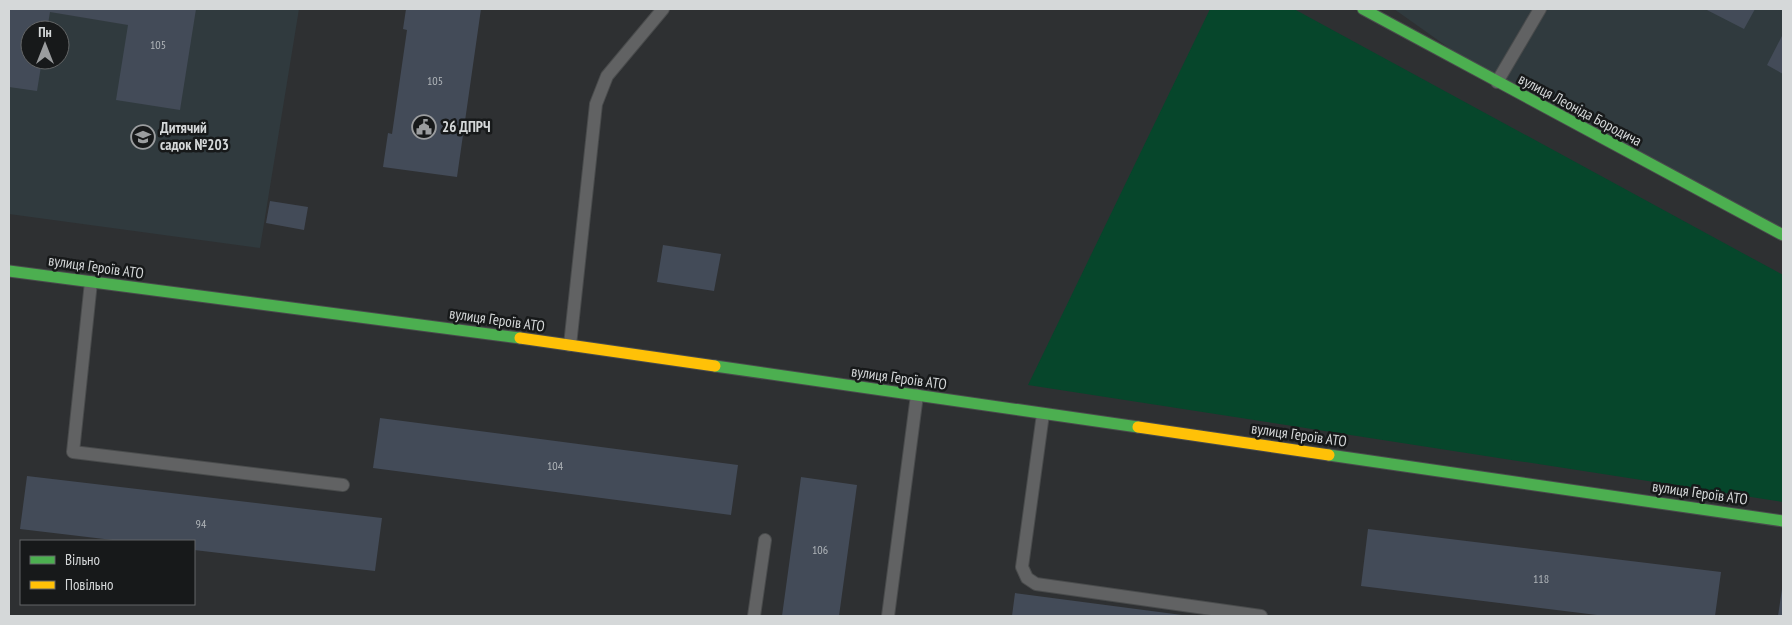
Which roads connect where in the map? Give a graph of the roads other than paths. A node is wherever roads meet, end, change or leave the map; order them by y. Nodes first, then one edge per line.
1 (663, 9) edge
2 (1363, 9) edge
3 (1540, 9) edge
4 (1496, 82) junction
5 (1783, 235) edge
6 (9, 271) edge
7 (90, 282) junction
8 (570, 345) junction
9 (917, 395) junction
10 (1043, 414) junction
11 (343, 485) dead end
12 (1783, 521) edge
13 (764, 540) dead end
14 (754, 616) edge
15 (888, 616) edge
16 (1261, 616) edge

1 - 8 lane
2 - 4 street, вулиця Леоніда Бородича
3 - 4 lane
4 - 5 street, вулиця Леоніда Бородича
6 - 7 street, вулиця Героїв АТО
7 - 8 street, вулиця Героїв АТО
7 - 11 lane
8 - 9 street, вулиця Героїв АТО
9 - 10 street, вулиця Героїв АТО
9 - 15 lane
10 - 12 street, вулиця Героїв АТО
10 - 16 lane
13 - 14 lane

